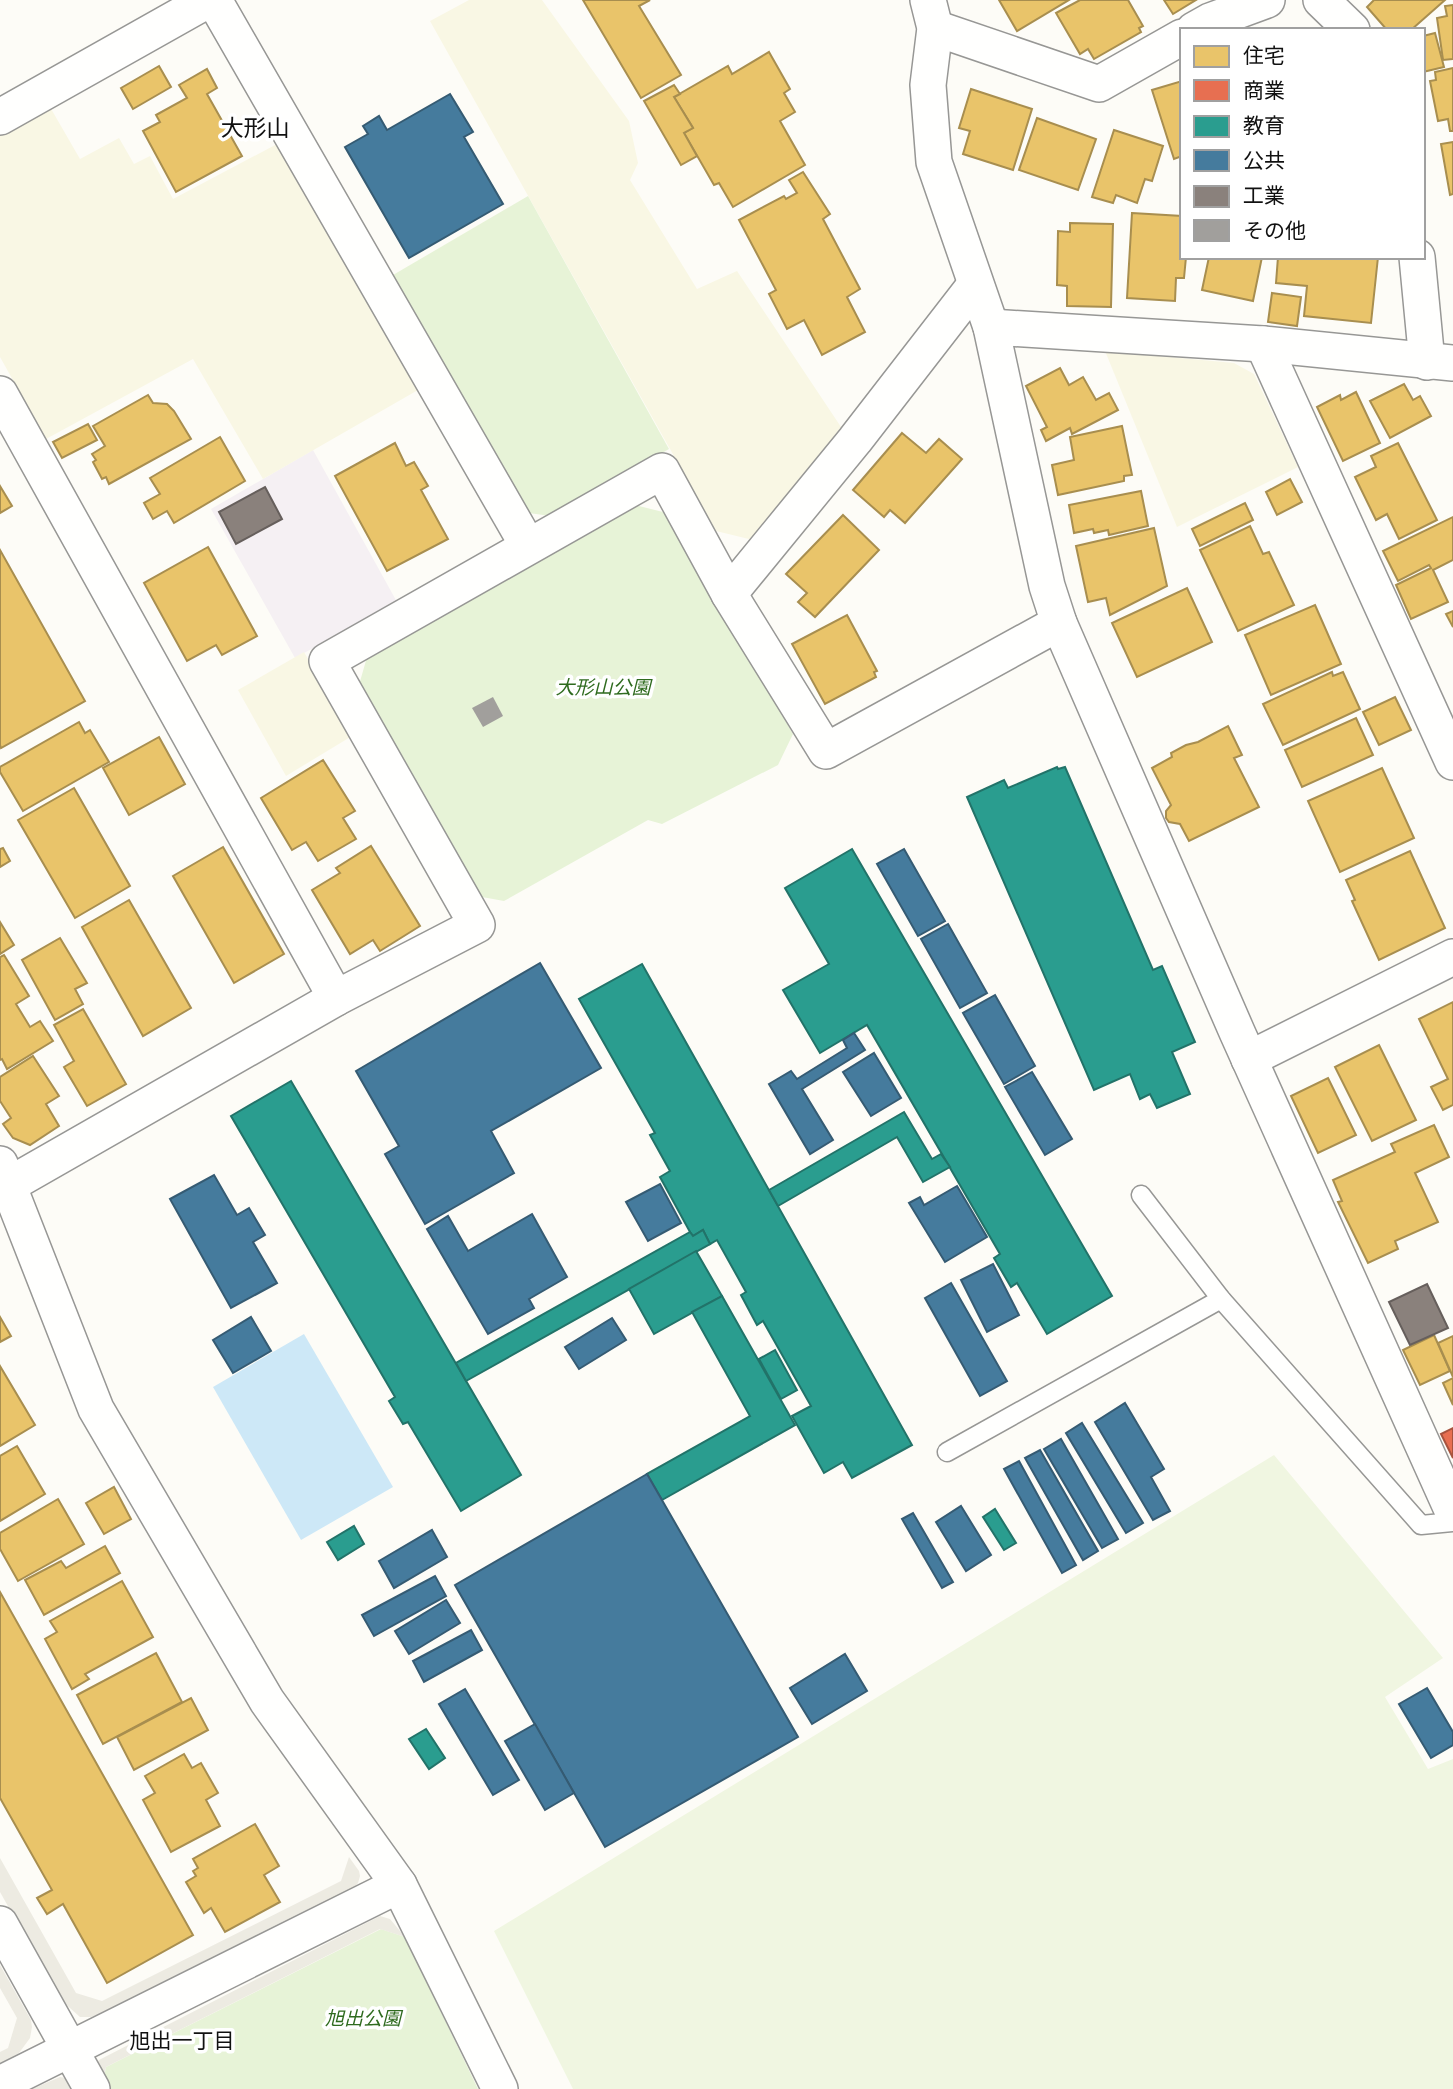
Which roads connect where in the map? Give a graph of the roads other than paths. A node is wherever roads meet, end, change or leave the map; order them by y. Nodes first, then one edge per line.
1 (208, 0) edge
2 (214, 0) edge
3 (1267, 0) edge
4 (1321, 0) edge
5 (931, 14) edge
6 (1197, 28) edge
7 (1350, 28) edge
8 (1180, 38) edge
9 (0, 117) edge
10 (1417, 259) edge
11 (975, 285) junction
12 (991, 327) junction
13 (1263, 344) junction
14 (1440, 362) edge
15 (0, 394) edge
16 (528, 546) junction
17 (729, 594) junction
18 (1059, 623) junction
19 (1453, 762) edge
20 (1453, 957) edge
21 (336, 998) junction
22 (1249, 1059) junction
23 (3, 1180) edge
24 (1141, 1195) dead end
25 (1221, 1299) junction
26 (947, 1452) dead end
27 (1453, 1511) edge
28 (1453, 1522) edge
29 (399, 1885) junction
30 (0, 1924) edge
31 (70, 2049) junction
32 (0, 2084) edge
33 (92, 2089) edge
34 (500, 2089) edge

1 - 9 street
2 - 16 street
3 - 6 street
4 - 7 street
5 - 8 street
5 - 11 street
10 - 14 street
11 - 12 street
11 - 17 street
12 - 13 street
12 - 18 street
13 - 14 street
13 - 19 street
15 - 21 street
16 - 17 street
16 - 21 street
17 - 18 street
18 - 22 street
20 - 22 street
21 - 23 street
22 - 27 street
23 - 29 street
24 - 25 lane
25 - 26 lane
25 - 28 lane
29 - 31 street
29 - 34 street
30 - 31 street
31 - 32 street
31 - 33 street

